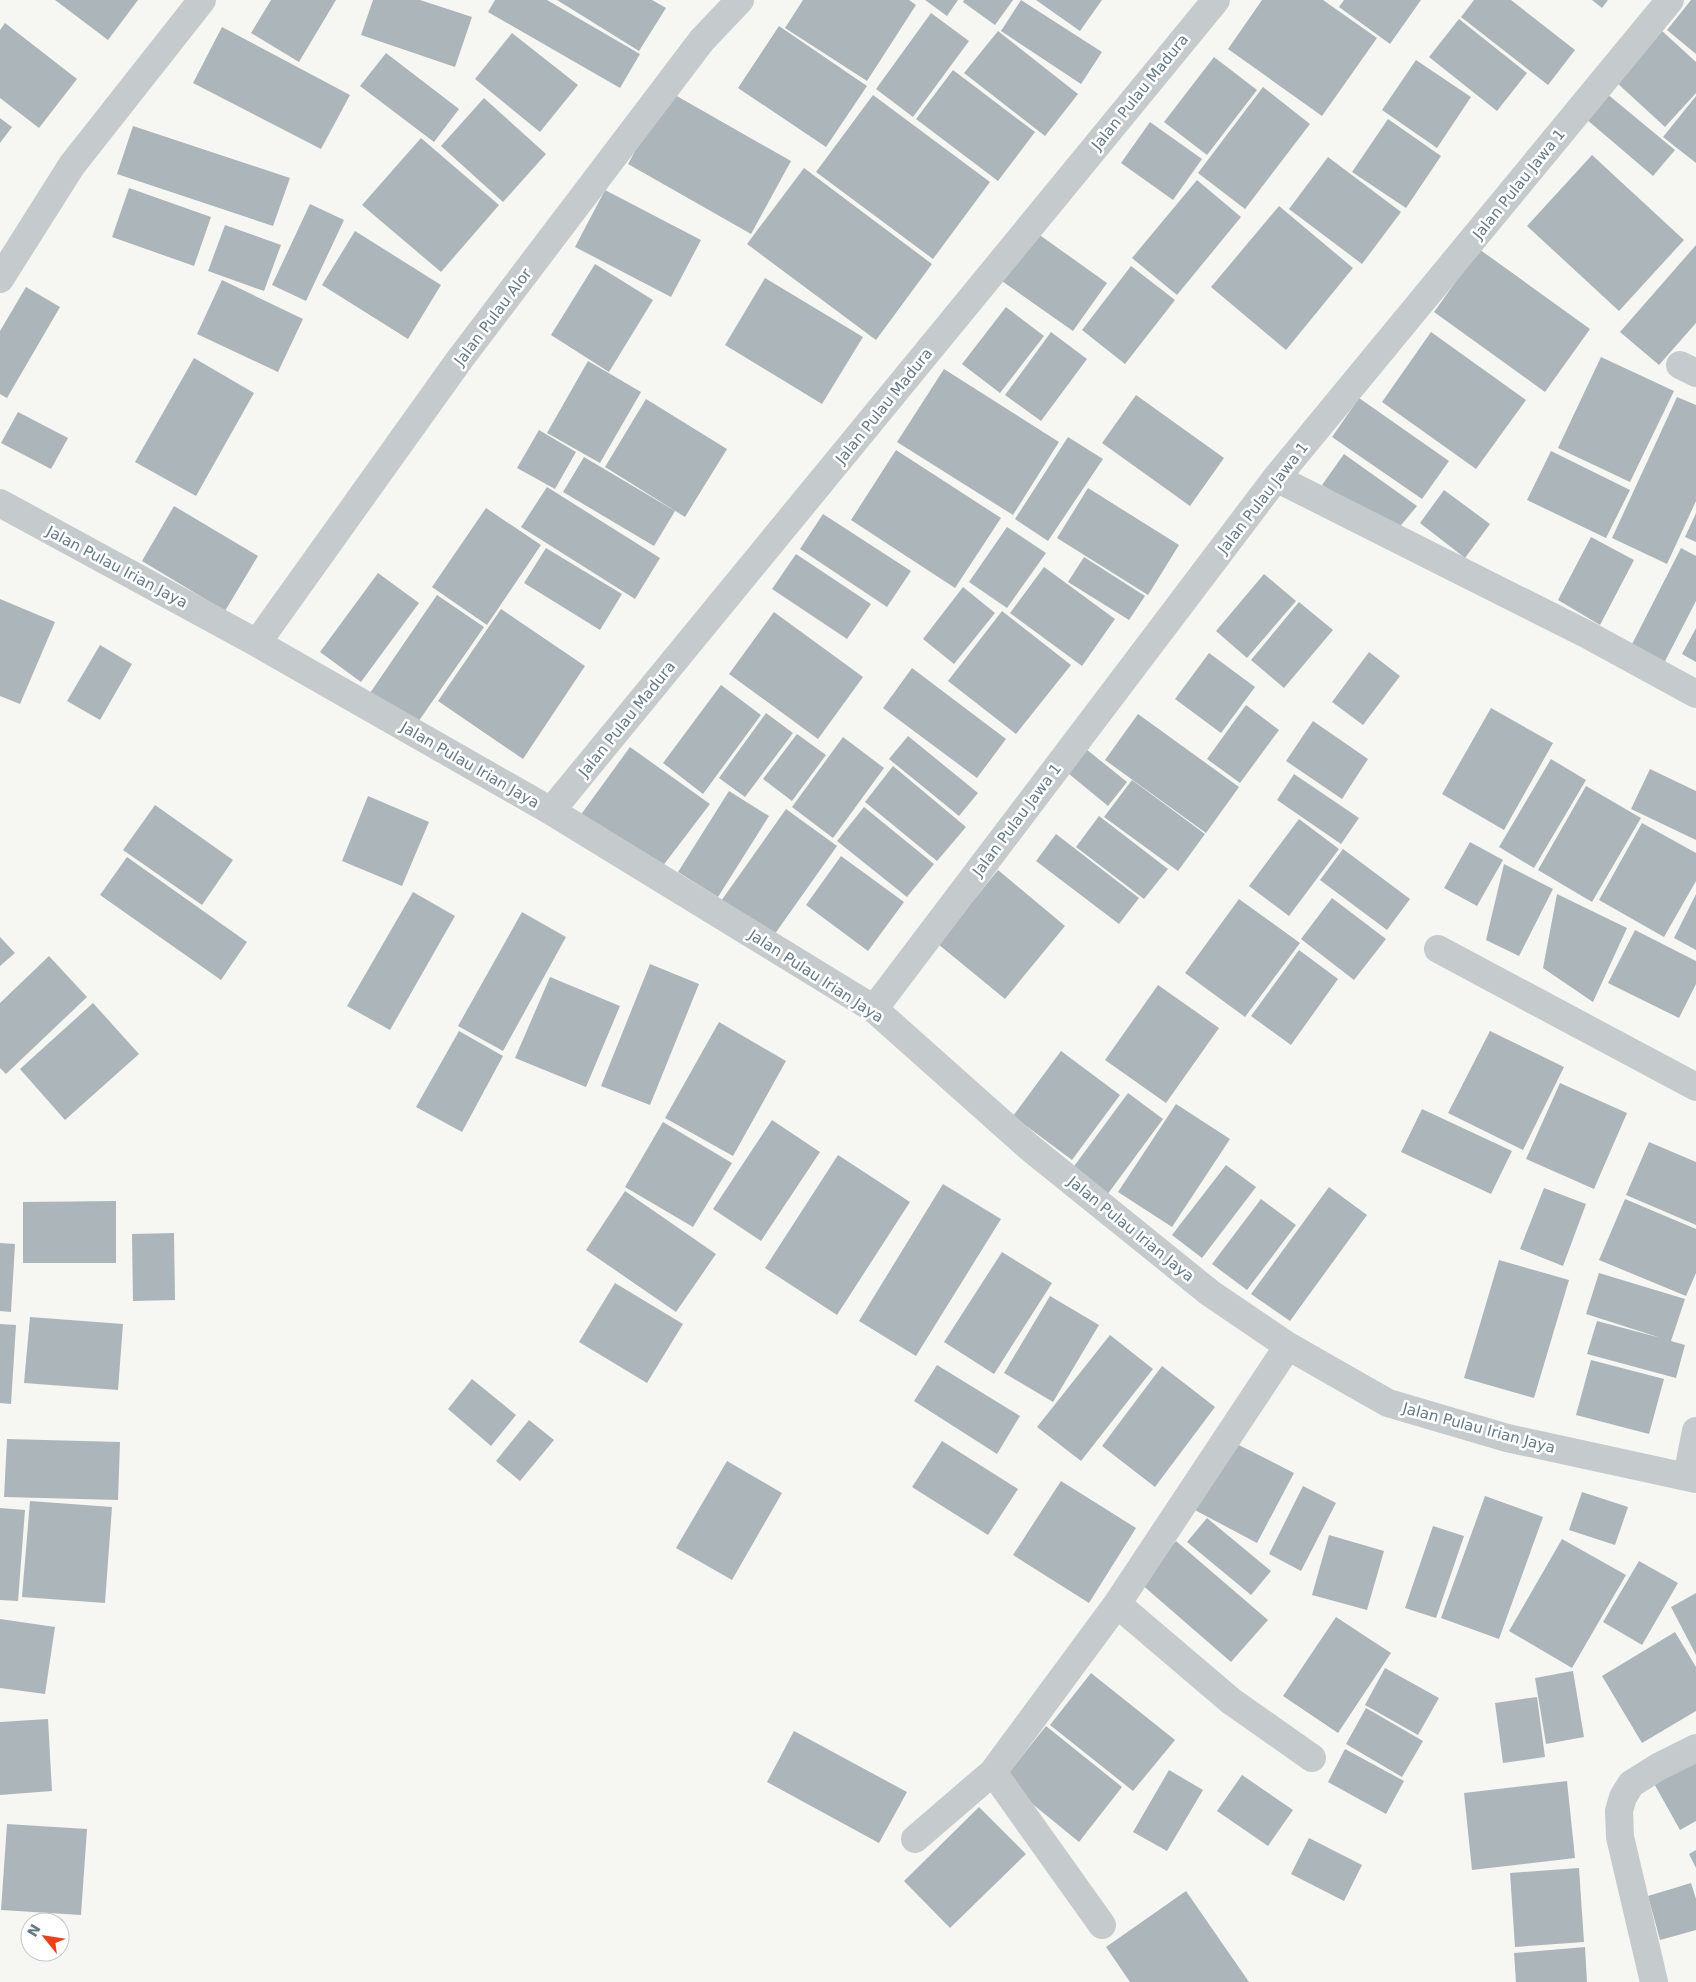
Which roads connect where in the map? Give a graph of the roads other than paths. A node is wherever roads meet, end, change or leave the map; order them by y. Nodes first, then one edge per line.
1 (202, 0) edge
2 (740, 0) edge
3 (1216, 0) edge
4 (1670, 0) edge
5 (0, 279) edge
6 (1276, 478) junction
7 (0, 504) edge
8 (257, 643) junction
9 (1696, 694) edge
10 (551, 811) junction
11 (1438, 949) dead end
12 (874, 1009) junction
13 (1696, 1087) edge
14 (1288, 1346) junction
15 (1696, 1431) edge
16 (1691, 1477) edge
17 (1117, 1604) junction
18 (1696, 1748) edge
19 (1312, 1758) dead end
20 (993, 1772) junction
21 (915, 1839) dead end
22 (1102, 1925) dead end
23 (1654, 1982) edge

1 - 5 street
2 - 8 street, Jalan Pulau Alor
3 - 10 street, Jalan Pulau Madura
4 - 6 street, Jalan Pulau Jawa 1
6 - 9 street
6 - 12 street, Jalan Pulau Jawa 1
7 - 8 street, Jalan Pulau Irian Jaya
8 - 10 street, Jalan Pulau Irian Jaya
10 - 12 street, Jalan Pulau Irian Jaya
11 - 13 street
12 - 14 street, Jalan Pulau Irian Jaya
14 - 16 street, Jalan Pulau Irian Jaya
14 - 17 street
15 - 16 street
17 - 19 street
17 - 20 street
18 - 23 street
20 - 21 street
20 - 22 street

